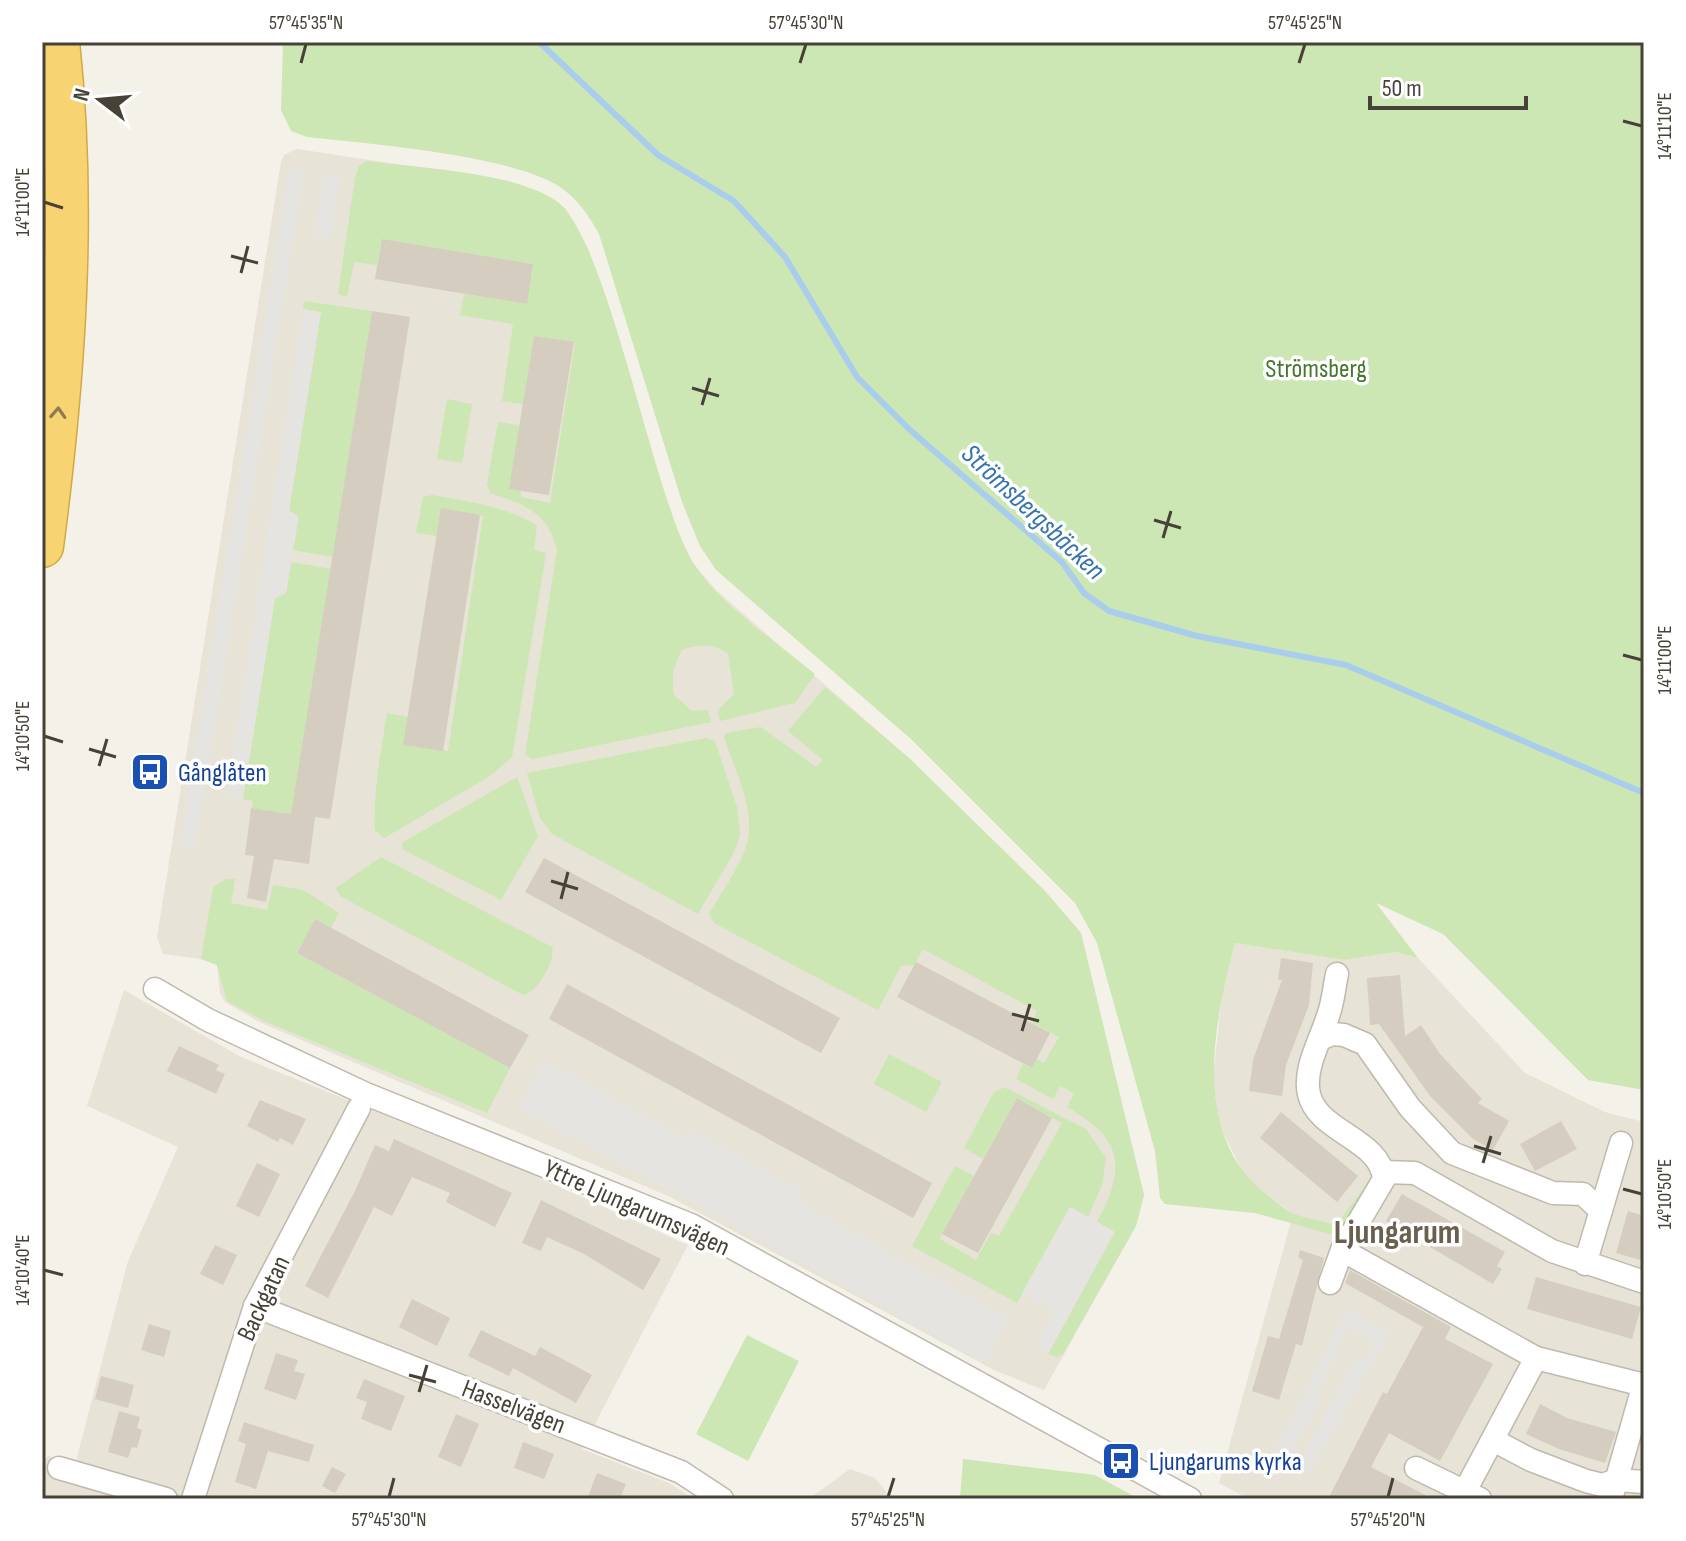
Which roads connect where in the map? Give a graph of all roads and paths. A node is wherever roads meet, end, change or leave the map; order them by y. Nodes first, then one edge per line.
1 (58, 42) edge
2 (42, 546) edge
3 (1337, 974) dead end
4 (155, 989) dead end
5 (1320, 1039) junction
6 (359, 1108) dead end
7 (1621, 1143) dead end
8 (1441, 1144) junction
9 (1383, 1172) junction
10 (1415, 1173) junction
11 (1601, 1211) junction
12 (1342, 1250) junction
13 (1585, 1264) junction
14 (1644, 1282) edge
15 (1330, 1283) dead end
16 (255, 1306) junction
17 (1536, 1358) junction
18 (1644, 1385) edge
19 (1493, 1440) junction
20 (59, 1468) dead end
21 (1416, 1468) dead end
22 (1644, 1482) edge
23 (1614, 1489) edge
24 (1472, 1495) edge
25 (166, 1499) edge
26 (193, 1499) edge
27 (722, 1499) edge
28 (1190, 1499) edge

2 -> 1 highway
3 - 5 street
4 - 28 street, Yttre Ljungarumsvägen
5 - 8 street
5 - 9 street
6 - 16 street, Backgatan
7 - 11 street
8 - 10 street
8 - 11 street
9 - 10 street
9 - 12 street
10 - 13 street
11 - 13 street
12 - 15 street
12 - 17 street
13 - 14 street
16 - 26 street, Backgatan
16 - 27 street, Hasselvägen
17 - 18 street
17 - 19 street
18 - 23 street
19 - 23 street
19 - 24 street
20 - 25 street
21 - 24 street
22 - 23 street

